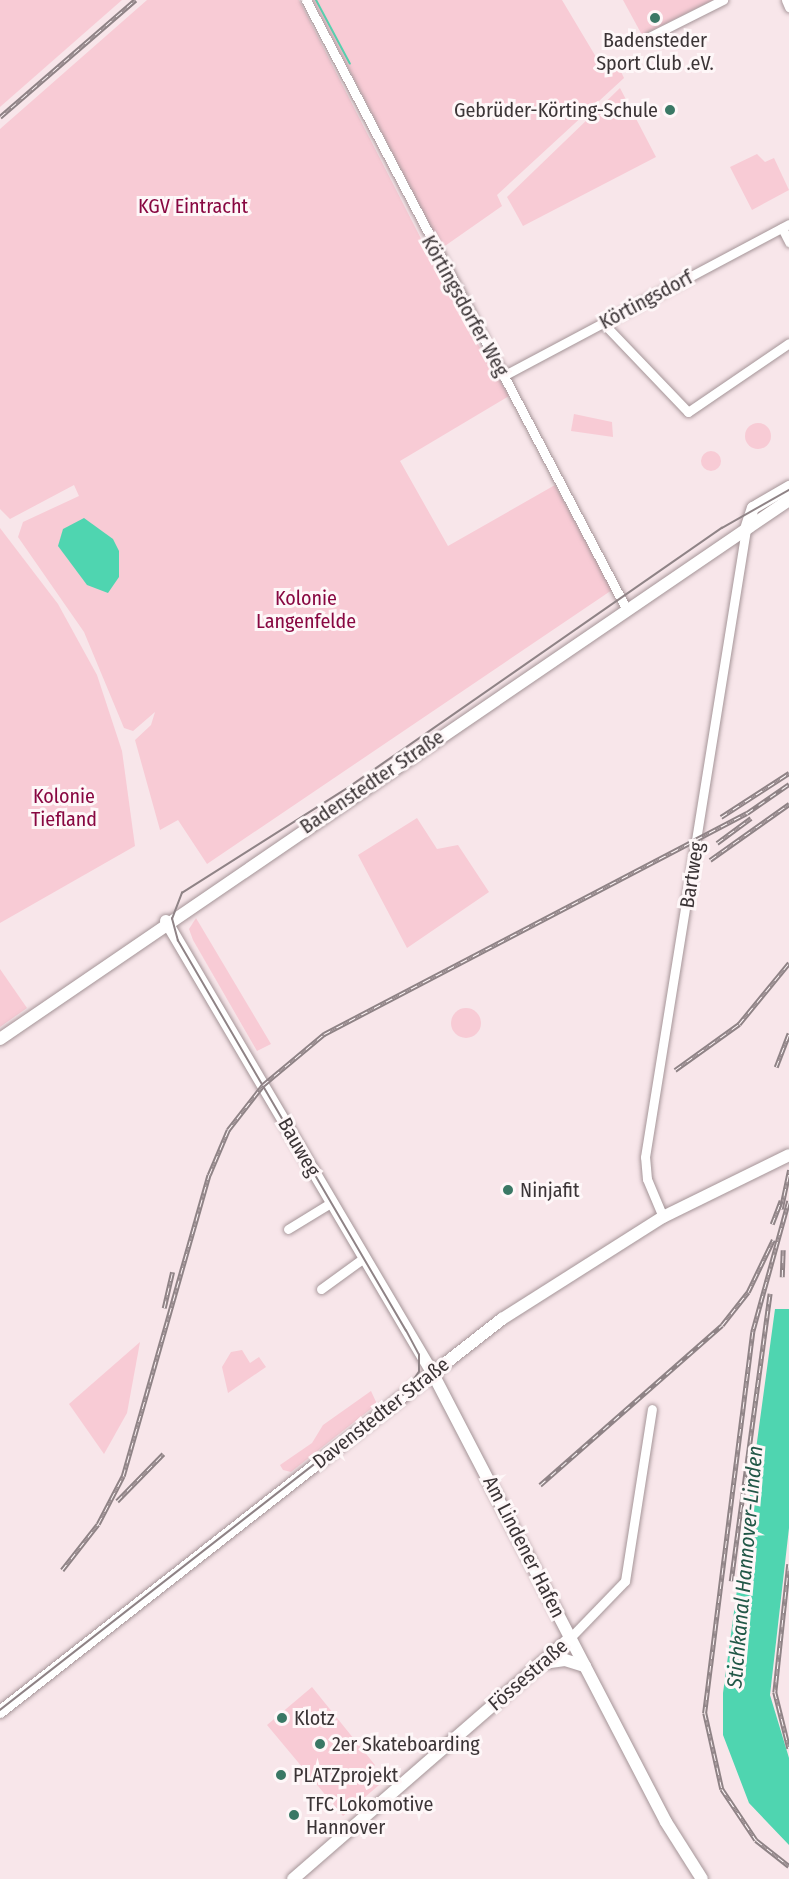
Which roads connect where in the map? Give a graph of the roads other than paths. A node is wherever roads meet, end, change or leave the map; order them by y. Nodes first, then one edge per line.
1 (306, 0) edge
2 (723, 0) edge
3 (786, 0) edge
4 (789, 7) edge
5 (649, 37) dead end
6 (785, 226) edge
7 (789, 242) edge
8 (603, 323) junction
9 (789, 343) edge
10 (503, 376) junction
11 (789, 487) edge
12 (789, 500) edge
13 (746, 530) junction
14 (627, 610) junction
15 (166, 921) junction
16 (0, 1039) edge
17 (789, 1155) edge
18 (332, 1202) junction
19 (663, 1217) junction
20 (288, 1229) dead end
21 (365, 1257) junction
22 (321, 1289) dead end
23 (432, 1372) junction
24 (652, 1408) dead end
25 (570, 1638) junction
26 (542, 1663) junction
27 (585, 1666) junction
28 (0, 1713) edge
29 (293, 1879) edge
30 (702, 1879) edge

1 - 10 street, Körtingsdorfer Weg
2 - 5 street
3 - 4 street
6 - 7 street
6 - 8 street, Körtingsdorf
8 - 9 street
8 - 10 street, Körtingsdorf
10 - 14 street, Körtingsdorfer Weg
11 - 13 street, Badenstedter Straße
12 - 13 street, Badenstedter Straße
13 - 14 street, Badenstedter Straße
13 - 19 street, Bartweg
14 - 15 street, Badenstedter Straße
15 - 16 street, Badenstedter Straße
15 - 18 street, Bauweg
17 - 19 street, Davenstedter Straße
18 - 20 street
18 - 21 street, Bauweg
19 - 23 street, Davenstedter Straße
21 - 22 street
21 - 23 street, Bauweg
23 - 25 street, Am Lindener Hafen
23 - 28 street, Davenstedter Straße
24 - 25 street, Fössestraße
25 - 26 street, Fössestraße
25 - 27 street, Am Lindener Hafen
26 - 27 street
26 - 29 street, Fössestraße
27 - 30 street, Am Lindener Hafen

